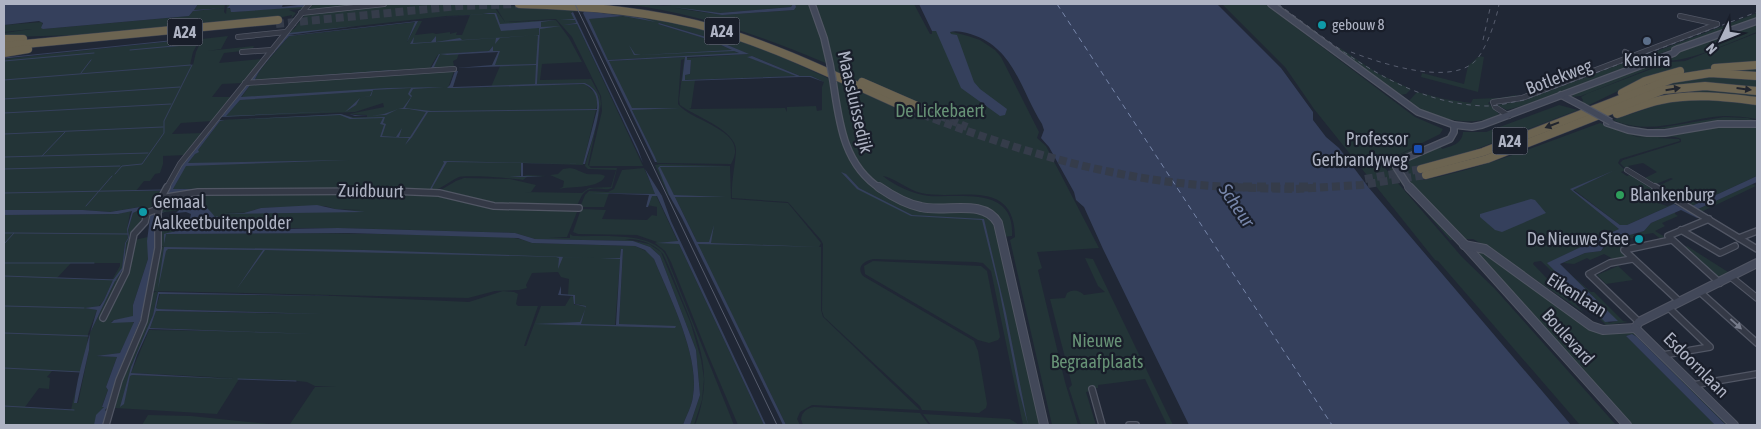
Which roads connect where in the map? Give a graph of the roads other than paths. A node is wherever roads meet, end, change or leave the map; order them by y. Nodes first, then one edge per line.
1 (309, 4) edge
2 (384, 4) edge
3 (519, 4) edge
4 (602, 4) edge
5 (812, 4) edge
6 (1271, 4) edge
7 (301, 13) junction
8 (1680, 16) dead end
9 (1757, 20) edge
10 (286, 32) junction
11 (238, 37) dead end
12 (4, 39) edge
13 (78, 39) junction
14 (95, 41) joint
15 (4, 49) edge
16 (272, 50) junction
17 (242, 52) dead end
18 (1625, 52) dead end
19 (1633, 56) junction
20 (1757, 65) edge
21 (454, 69) dead end
22 (1670, 73) joint
23 (1757, 76) edge
24 (245, 84) junction
25 (1757, 92) edge
26 (1560, 95) junction
27 (1757, 101) edge
28 (1598, 107) junction
29 (1508, 114) junction
30 (1452, 123) junction
31 (1578, 123) junction
32 (1757, 123) edge
33 (1627, 170) dead end
34 (1424, 172) joint
35 (162, 198) junction
36 (578, 208) dead end
37 (158, 212) junction
38 (1709, 219) junction
39 (1681, 230) junction
40 (1757, 230) edge
41 (1740, 238) junction
42 (1671, 240) junction
43 (1735, 246) dead end
44 (1465, 248) junction
45 (1757, 249) edge
46 (1632, 259) junction
47 (1757, 263) edge
48 (1731, 277) junction
49 (1720, 282) junction
50 (1700, 292) junction
51 (1757, 298) edge
52 (1680, 302) junction
53 (1669, 308) junction
54 (104, 318) dead end
55 (1637, 325) junction
56 (1757, 343) edge
57 (1663, 355) junction
58 (1757, 374) edge
59 (1693, 385) junction
60 (1092, 389) dead end
61 (106, 425) edge
62 (1044, 425) edge
63 (1102, 425) edge
64 (1129, 425) edge
65 (1136, 425) edge
66 (1627, 425) edge
67 (1734, 425) edge

1 - 7 street
2 - 7 street
3 - 4 highway, A24
5 - 62 street, Maassluissedijk, bridge
6 - 30 street
7 - 10 street
8 - 19 street
9 - 26 street, Botlekweg
10 - 11 street
10 - 16 street
12 - 13 highway, A24
13 - 14 highway, A24
13 - 15 highway, A24
14 - 15 highway
16 - 17 street
16 - 24 street
18 - 19 street
19 - 29 street
20 - 22 highway
21 - 24 street
22 - 28 highway
23 - 28 highway, A24
24 - 35 street
31 -> 25 highway, A24
26 - 29 street, Botlekweg
26 - 32 street, bridge
27 - 31 highway, A24
28 -> 34 highway, A24
29 - 30 street, Botlekweg
30 - 44 street, Boulevard
31 - 34 highway, A24
33 - 38 street
35 - 36 street, Zuidbuurt
35 - 37 street
37 - 54 street
37 - 61 street
38 - 39 street
38 - 41 street
39 - 42 street
39 - 43 street
40 - 41 street
41 - 45 street
42 - 46 street
42 - 49 street
44 - 55 street, Eikenlaan
44 - 66 street, Boulevard
46 - 52 street
46 - 55 street
47 - 48 street, Eikenlaan
48 - 49 street, Eikenlaan
48 - 51 street
49 - 50 street, Eikenlaan
50 - 52 street, Eikenlaan
50 -> 56 street
52 - 53 street, Eikenlaan
53 - 55 street, Eikenlaan
53 - 57 street
55 - 57 street, Esdoornlaan
57 - 59 street, Esdoornlaan
58 - 59 street
59 - 67 street, Esdoornlaan
60 - 63 street
64 - 65 street

